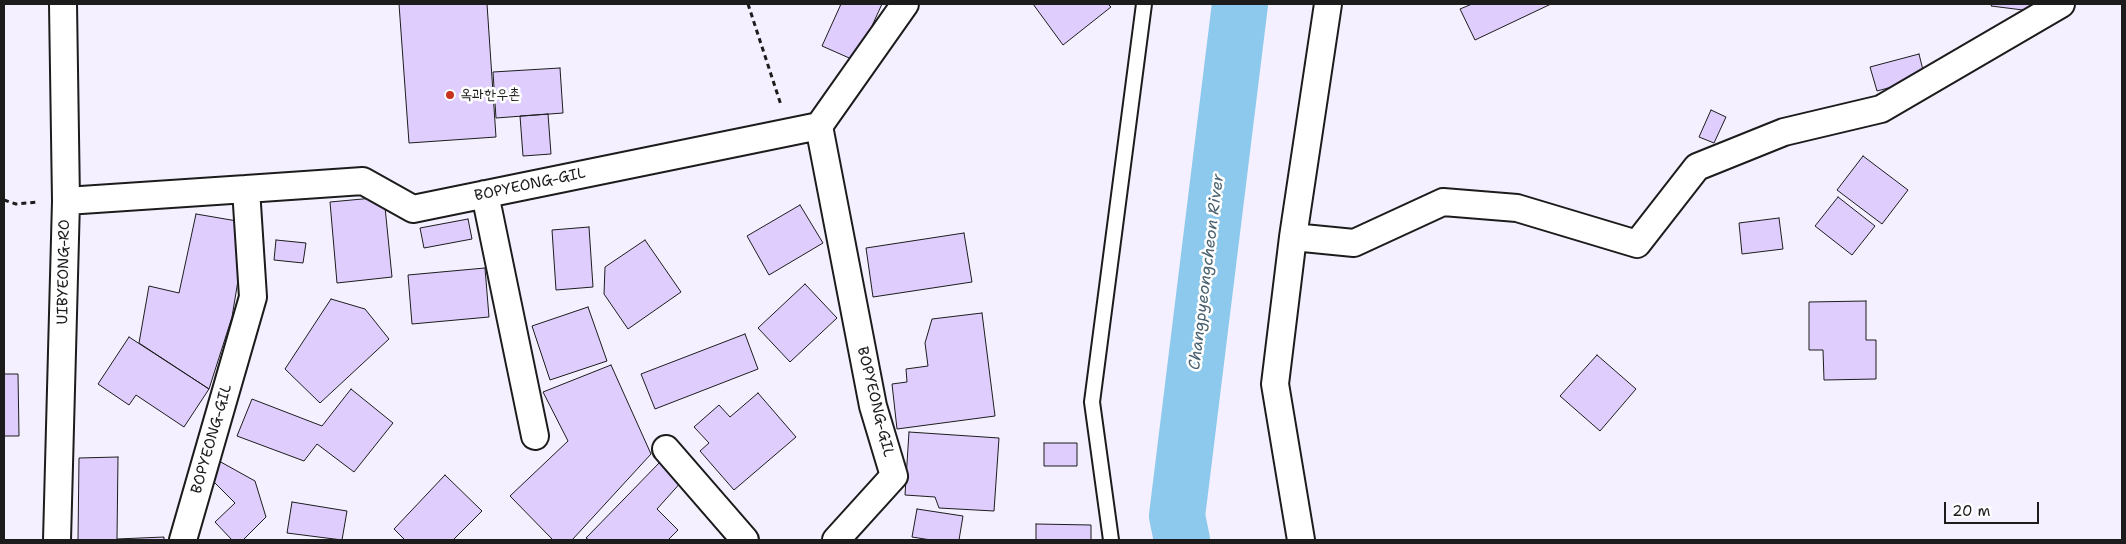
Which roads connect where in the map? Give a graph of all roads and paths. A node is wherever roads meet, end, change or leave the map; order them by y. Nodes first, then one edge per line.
1 (63, 4) edge
2 (748, 4) edge
3 (905, 4) edge
4 (1144, 4) edge
5 (1328, 4) edge
6 (2061, 4) edge
7 (819, 126) junction
8 (790, 132) junction
9 (246, 190) junction
10 (485, 194) junction
11 (66, 200) junction
12 (1293, 237) junction
13 (535, 436) dead end
14 (666, 449) dead end
15 (57, 540) edge
16 (183, 540) edge
17 (745, 540) edge
18 (836, 540) edge
19 (1111, 540) edge
20 (1301, 540) edge

1 - 11 street, UIBYEONG-RO
2 - 8 path
3 - 7 street
4 - 19 lane
5 - 12 street
6 - 12 street
7 - 8 street, BOPYEONG-GIL
7 - 18 street, BOPYEONG-GIL
8 - 10 street, BOPYEONG-GIL
9 - 10 street, BOPYEONG-GIL
9 - 11 street, BOPYEONG-GIL
9 - 16 street, BOPYEONG-GIL
10 - 13 street
11 - 15 street, UIBYEONG-RO
12 - 20 street
14 - 17 street

